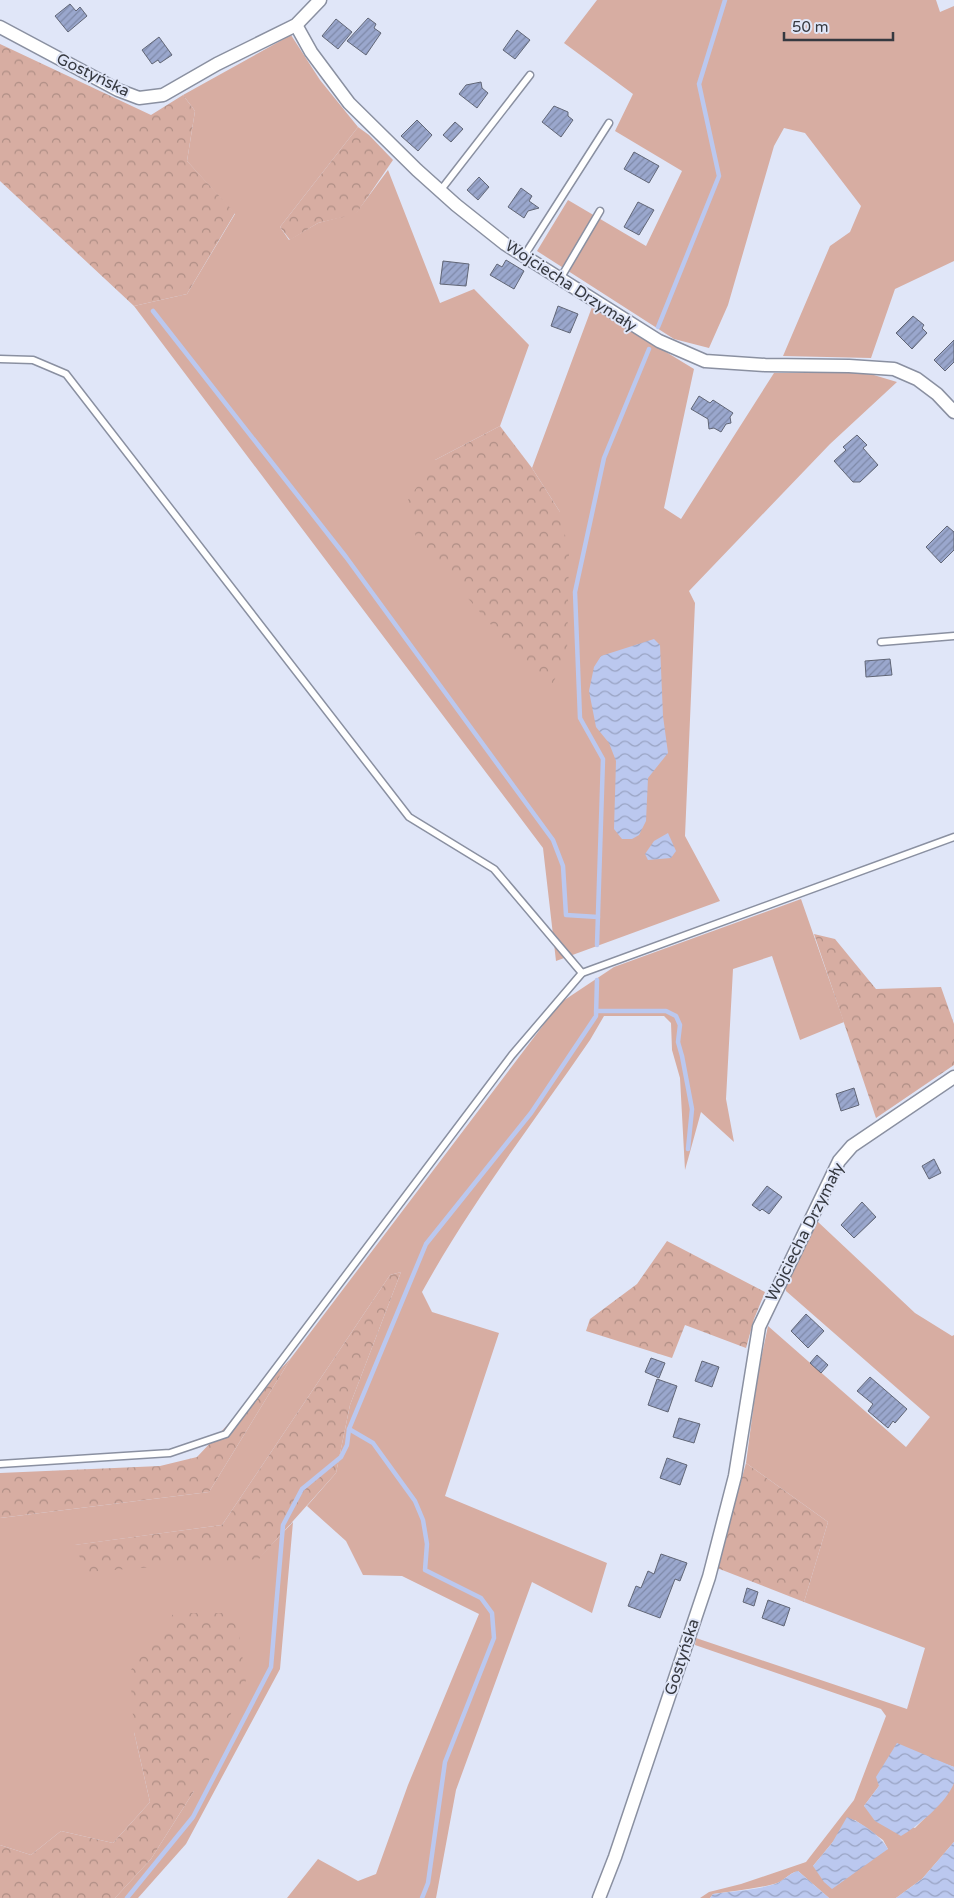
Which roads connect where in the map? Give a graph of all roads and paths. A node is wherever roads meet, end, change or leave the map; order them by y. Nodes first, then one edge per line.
1 (320, 0) edge
2 (296, 25) junction
3 (0, 27) edge
4 (530, 75) dead end
5 (609, 124) dead end
6 (440, 191) junction
7 (600, 211) dead end
8 (524, 256) junction
9 (560, 279) junction
10 (0, 360) edge
11 (952, 406) edge
12 (954, 636) edge
13 (881, 642) dead end
14 (954, 837) edge
15 (582, 973) junction
16 (954, 1077) edge
17 (746, 1411) joint
18 (0, 1464) edge
19 (600, 1898) edge

1 - 2 street
2 - 3 street, Gostyńska
2 - 6 street, Wojciecha Drzymały
4 - 6 lane
5 - 8 lane
6 - 8 street, Wojciecha Drzymały
7 - 9 lane
8 - 9 street, Wojciecha Drzymały
9 - 11 street, Wojciecha Drzymały
10 - 15 lane
12 - 13 lane
14 - 15 lane
15 - 18 lane
16 - 17 street, Wojciecha Drzymały
17 - 19 street, Gostyńska

